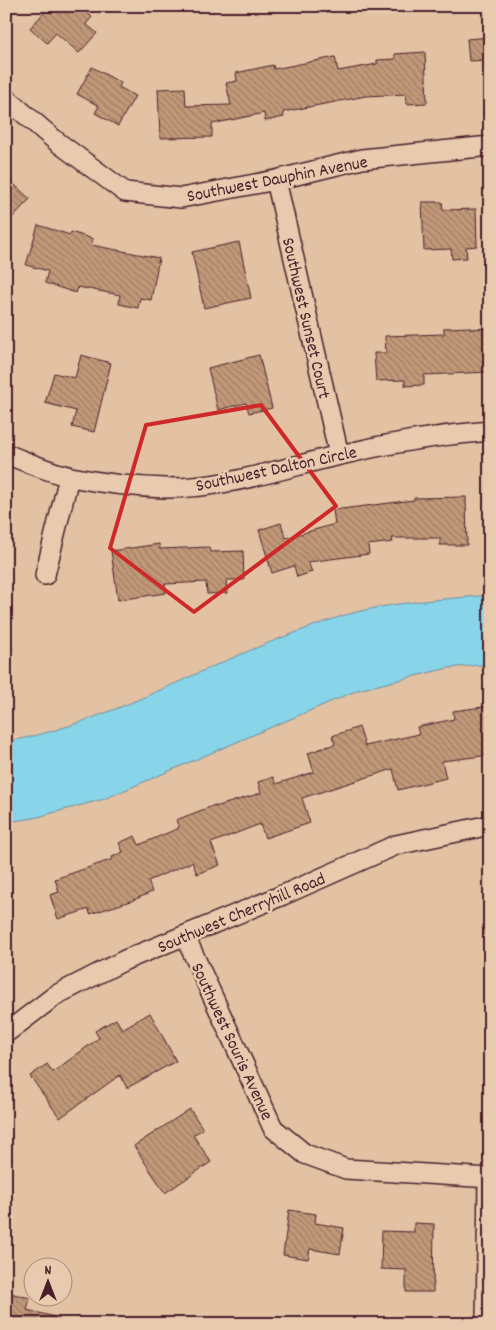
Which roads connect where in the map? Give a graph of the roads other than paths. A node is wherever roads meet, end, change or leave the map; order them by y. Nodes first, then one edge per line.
1 (6, 98) edge
2 (490, 146) edge
3 (276, 180) junction
4 (490, 431) edge
5 (6, 454) edge
6 (339, 455) junction
7 (69, 477) junction
8 (45, 575) dead end
9 (490, 825) edge
10 (185, 936) junction
11 (6, 1033) edge
12 (489, 1178) edge
13 (486, 1324) edge

1 - 3 street, Southwest Dauphin Avenue
2 - 3 street, Southwest Dauphin Avenue
3 - 6 street, Southwest Sunset Court
4 - 6 street, Southwest Dalton Circle
5 - 7 street, Southwest Dalton Circle
6 - 7 street, Southwest Dalton Circle
7 - 8 street
9 - 10 street, Southwest Cherryhill Road
10 - 11 street, Southwest Cherryhill Road
10 - 12 street, Southwest Souris Avenue
12 - 13 street

